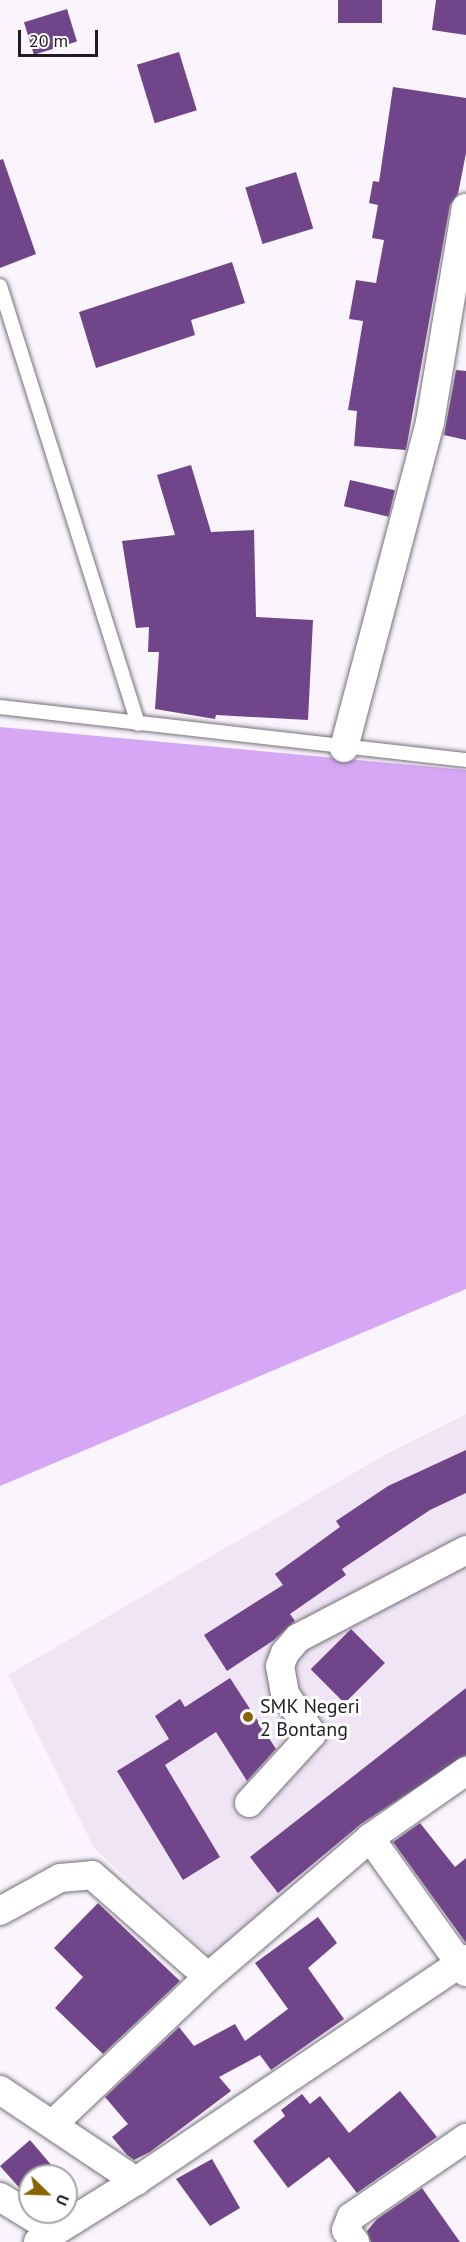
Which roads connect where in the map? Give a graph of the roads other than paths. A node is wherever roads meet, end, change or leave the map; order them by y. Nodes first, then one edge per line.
1 (466, 208) edge
2 (0, 286) edge
3 (0, 707) edge
4 (138, 724) junction
5 (344, 748) junction
6 (466, 760) edge
7 (466, 1550) edge
8 (466, 1770) edge
9 (249, 1803) dead end
10 (370, 1838) junction
11 (0, 1911) edge
12 (464, 1965) edge
13 (208, 1977) junction
14 (0, 2090) edge
15 (53, 2124) junction
16 (466, 2138) edge
17 (136, 2181) junction
18 (0, 2197) edge
19 (44, 2239) edge
20 (355, 2242) edge

1 - 5 street
2 - 4 lane
3 - 4 lane
4 - 5 lane
5 - 6 lane
7 - 9 street
8 - 10 street
10 - 12 street
10 - 13 street
11 - 13 street
12 - 17 street
13 - 15 street
14 - 15 street
15 - 17 street
16 - 20 street
17 - 19 street
18 - 19 street

